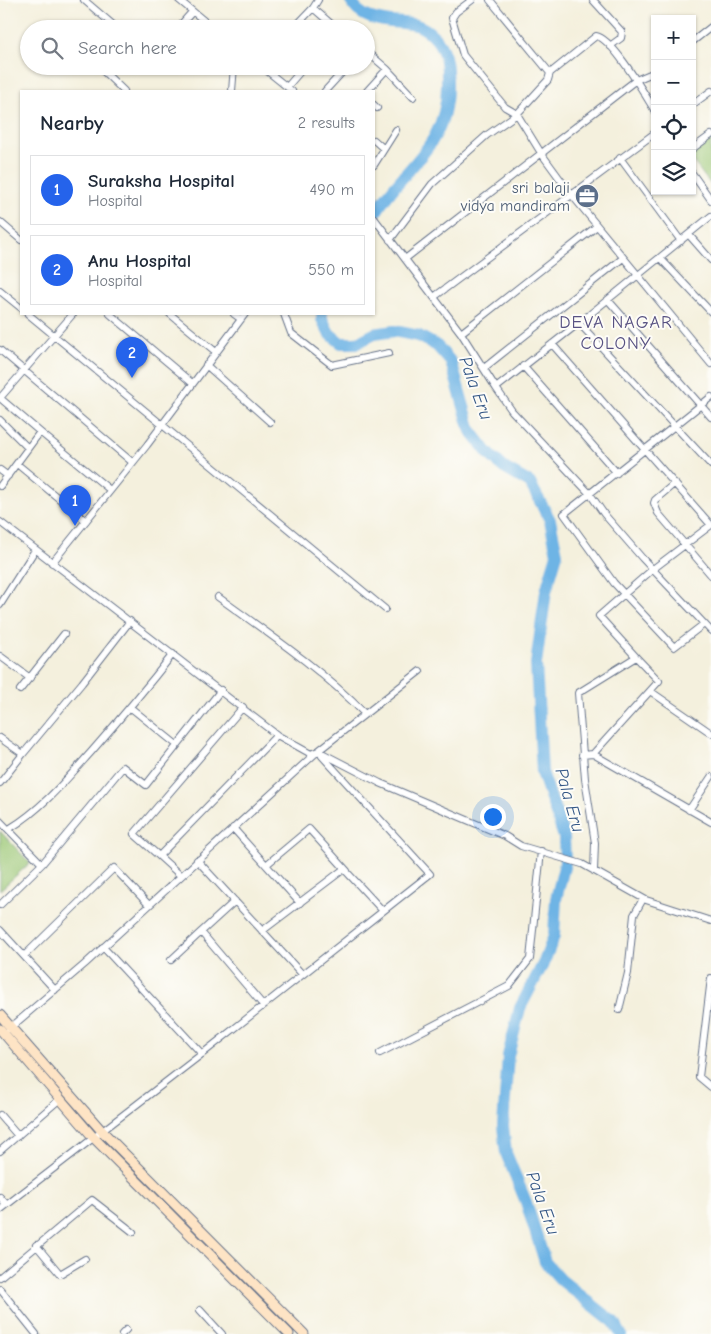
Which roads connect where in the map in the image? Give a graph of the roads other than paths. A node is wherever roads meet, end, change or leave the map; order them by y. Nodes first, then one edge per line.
1 (84, 0) edge
2 (179, 0) edge
3 (318, 0) edge
4 (472, 0) edge
5 (490, 0) edge
6 (593, 0) edge
7 (313, 8) junction
8 (192, 12) junction
9 (107, 20) edge
10 (185, 20) edge
11 (202, 20) edge
12 (302, 20) edge
13 (327, 20) edge
14 (711, 27) edge
15 (696, 39) edge
16 (610, 46) junction
17 (375, 59) edge
18 (387, 69) junction
19 (550, 73) junction
20 (651, 74) edge
21 (107, 75) edge
22 (233, 75) edge
23 (272, 75) edge
24 (299, 75) edge
25 (340, 75) edge
26 (636, 80) junction
27 (290, 89) edge
28 (123, 90) edge
29 (232, 90) edge
30 (326, 90) edge
31 (368, 90) edge
32 (711, 91) edge
33 (412, 97) dead end
34 (696, 102) edge
35 (651, 105) edge
36 (517, 114) junction
37 (396, 130) dead end
38 (711, 135) edge
39 (651, 136) edge
40 (375, 141) edge
41 (696, 146) edge
42 (384, 149) junction
43 (541, 152) junction
44 (620, 158) junction
45 (375, 163) edge
46 (696, 179) edge
47 (571, 194) junction
48 (711, 200) edge
49 (711, 216) edge
50 (375, 219) edge
51 (0, 222) edge
52 (597, 226) junction
53 (689, 234) junction
54 (20, 239) edge
55 (390, 240) junction
56 (682, 241) junction
57 (623, 258) junction
58 (660, 258) junction
59 (405, 259) junction
60 (711, 260) edge
61 (638, 276) junction
62 (0, 291) edge
63 (434, 297) junction
64 (608, 300) junction
65 (20, 307) edge
66 (711, 312) edge
67 (29, 315) edge
68 (72, 315) edge
69 (111, 315) edge
70 (171, 315) edge
71 (284, 315) edge
72 (243, 316) edge
73 (579, 323) junction
74 (461, 333) junction
75 (54, 335) junction
76 (552, 344) junction
77 (0, 350) edge
78 (216, 352) junction
79 (389, 353) dead end
80 (711, 364) edge
81 (206, 365) junction
82 (523, 366) junction
83 (484, 368) junction
84 (24, 370) junction
85 (192, 383) junction
86 (496, 388) junction
87 (711, 397) edge
88 (0, 398) edge
89 (700, 405) junction
90 (711, 417) edge
91 (0, 420) edge
92 (270, 422) dead end
93 (162, 424) junction
94 (675, 427) junction
95 (40, 432) junction
96 (28, 448) junction
97 (645, 451) junction
98 (132, 462) junction
99 (17, 464) junction
100 (711, 465) edge
101 (0, 470) edge
102 (617, 473) junction
103 (8, 476) junction
104 (675, 483) junction
105 (0, 486) edge
106 (110, 490) junction
107 (590, 494) junction
108 (86, 521) junction
109 (0, 522) edge
110 (711, 525) edge
111 (686, 545) junction
112 (35, 550) junction
113 (52, 562) junction
114 (653, 569) junction
115 (711, 574) edge
116 (626, 595) junction
117 (218, 597) dead end
118 (0, 605) edge
119 (385, 609) dead end
120 (130, 620) junction
121 (704, 624) junction
122 (711, 631) edge
123 (64, 634) dead end
124 (173, 654) junction
125 (0, 656) edge
126 (636, 657) junction
127 (420, 671) dead end
128 (30, 678) junction
129 (20, 690) dead end
130 (221, 690) junction
131 (650, 691) junction
132 (243, 707) junction
133 (131, 708) junction
134 (366, 714) junction
135 (711, 733) edge
136 (278, 734) junction
137 (0, 738) edge
138 (177, 745) junction
139 (318, 751) junction
140 (23, 754) junction
141 (593, 754) junction
142 (582, 755) junction
143 (711, 777) edge
144 (0, 783) edge
145 (689, 810) junction
146 (0, 821) edge
147 (711, 822) edge
148 (233, 828) junction
149 (9, 829) junction
150 (541, 851) junction
151 (159, 856) junction
152 (197, 860) junction
153 (42, 864) junction
154 (266, 865) junction
155 (347, 872) junction
156 (594, 872) junction
157 (180, 875) junction
158 (643, 899) junction
159 (235, 902) junction
160 (300, 903) junction
161 (148, 904) junction
162 (0, 905) edge
163 (383, 911) junction
164 (711, 921) edge
165 (0, 930) edge
166 (262, 931) junction
167 (200, 932) junction
168 (103, 947) junction
169 (24, 956) junction
170 (171, 960) dead end
171 (302, 974) junction
172 (711, 978) edge
173 (55, 990) junction
174 (264, 1005) junction
175 (619, 1010) dead end
176 (0, 1015) edge
177 (4, 1031) edge
178 (380, 1053) dead end
179 (202, 1054) junction
180 (711, 1087) edge
181 (60, 1098) junction
182 (0, 1115) edge
183 (101, 1130) junction
184 (18, 1136) junction
185 (93, 1137) junction
186 (0, 1151) edge
187 (0, 1197) edge
188 (6, 1204) junction
189 (0, 1210) edge
190 (133, 1232) dead end
191 (36, 1245) junction
192 (85, 1259) dead end
193 (0, 1277) edge
194 (0, 1289) edge
195 (200, 1310) dead end
196 (36, 1334) edge
197 (222, 1334) edge
198 (289, 1334) edge
199 (304, 1334) edge

1 - 9 street
2 - 8 street
3 - 7 street
4 - 36 street
5 - 19 street
6 - 16 street
7 - 12 street
7 - 13 street
8 - 10 street
8 - 11 street
14 - 15 street
16 - 19 street
16 - 26 street
17 - 18 street
18 - 31 street
18 - 33 street
19 - 36 street
20 - 26 street
21 - 28 street
22 - 29 street
23 - 27 street
24 - 27 street
25 - 30 street
26 - 35 street
26 - 43 street
32 - 34 street
36 - 43 street
36 - 55 street
37 - 42 street
38 - 41 street
39 - 44 street
40 - 42 street
42 - 45 street
43 - 47 street
43 - 59 street
44 - 47 street
44 - 56 street
46 - 48 street
47 - 52 street
47 - 63 street
49 - 53 street
50 - 55 street
51 - 54 street
52 - 57 street
52 - 74 street
53 - 56 street
53 - 60 street
55 - 59 street
56 - 58 street
57 - 61 street
57 - 83 street
58 - 61 street
58 - 66 street
59 - 63 street
61 - 64 street
61 - 80 street
62 - 65 street
63 - 74 street
64 - 73 street
64 - 89 street
67 - 75 street
68 - 75 street
69 - 85 street
70 - 78 street
71 - 79 street
72 - 78 street
73 - 76 street
73 - 94 street
74 - 83 street
75 - 84 street
75 - 93 street
76 - 82 street
76 - 97 street
77 - 84 street
78 - 81 street
81 - 85 street
81 - 92 street
82 - 86 street
82 - 102 street
83 - 86 street
84 - 88 street
84 - 98 street
85 - 93 street
86 - 107 street
87 - 89 street
88 - 95 street
89 - 90 street
89 - 94 street
91 - 96 street
93 - 98 street
93 - 119 street
94 - 97 street
94 - 100 street
95 - 96 street
95 - 106 street
96 - 99 street
97 - 102 street
97 - 104 street
98 - 106 street
99 - 103 street
99 - 108 street
101 - 103 street
102 - 107 street
103 - 105 street
104 - 110 street
104 - 111 street
106 - 108 street
107 - 114 street
107 - 116 street
108 - 113 street
109 - 112 street
110 - 111 street
111 - 114 street
111 - 115 street
112 - 113 street
112 - 118 street
113 - 120 street
114 - 116 street
114 - 121 street
116 - 121 street
116 - 126 street
117 - 134 street
120 - 124 street
120 - 140 street
121 - 122 street
123 - 128 street
124 - 130 street
124 - 133 street
125 - 128 street
126 - 131 street
126 - 142 street
127 - 134 street
128 - 129 street
130 - 132 street
130 - 138 street
131 - 135 street
131 - 141 street
132 - 136 street
132 - 151 street
133 - 138 street
133 - 149 street
134 - 139 street
136 - 139 street
136 - 151 street
137 - 140 street
138 - 153 street
139 - 148 street
139 - 150 street
139 - 163 street
140 - 144 street
141 - 142 street
141 - 145 street
142 - 156 street
143 - 145 street
145 - 147 street
146 - 149 street
148 - 152 street
148 - 154 street
149 - 153 street
150 - 156 street
150 - 178 street
151 - 157 street
152 - 157 street
152 - 159 street
153 - 162 street
154 - 155 street
154 - 160 street
155 - 160 street
155 - 163 street
156 - 158 street
157 - 161 street
158 - 164 street
158 - 175 street
159 - 166 street
159 - 167 street
160 - 166 street
161 - 168 street
161 - 169 street
163 - 171 street
165 - 169 street
166 - 171 street
167 - 170 street
167 - 174 street
168 - 173 street
168 - 179 street
169 - 173 street
171 - 174 street
172 - 180 street
173 - 177 street
174 - 179 street
176 - 177 street
177 - 181 street
177 - 183 street
179 - 183 street
181 - 184 street
181 - 185 street
182 - 184 street
183 - 185 street
183 - 199 street
184 - 186 street
185 - 188 street
185 - 198 street
187 - 188 street
188 - 189 street
190 - 191 street
191 - 192 street
191 - 193 street
194 - 196 street
195 - 197 street

